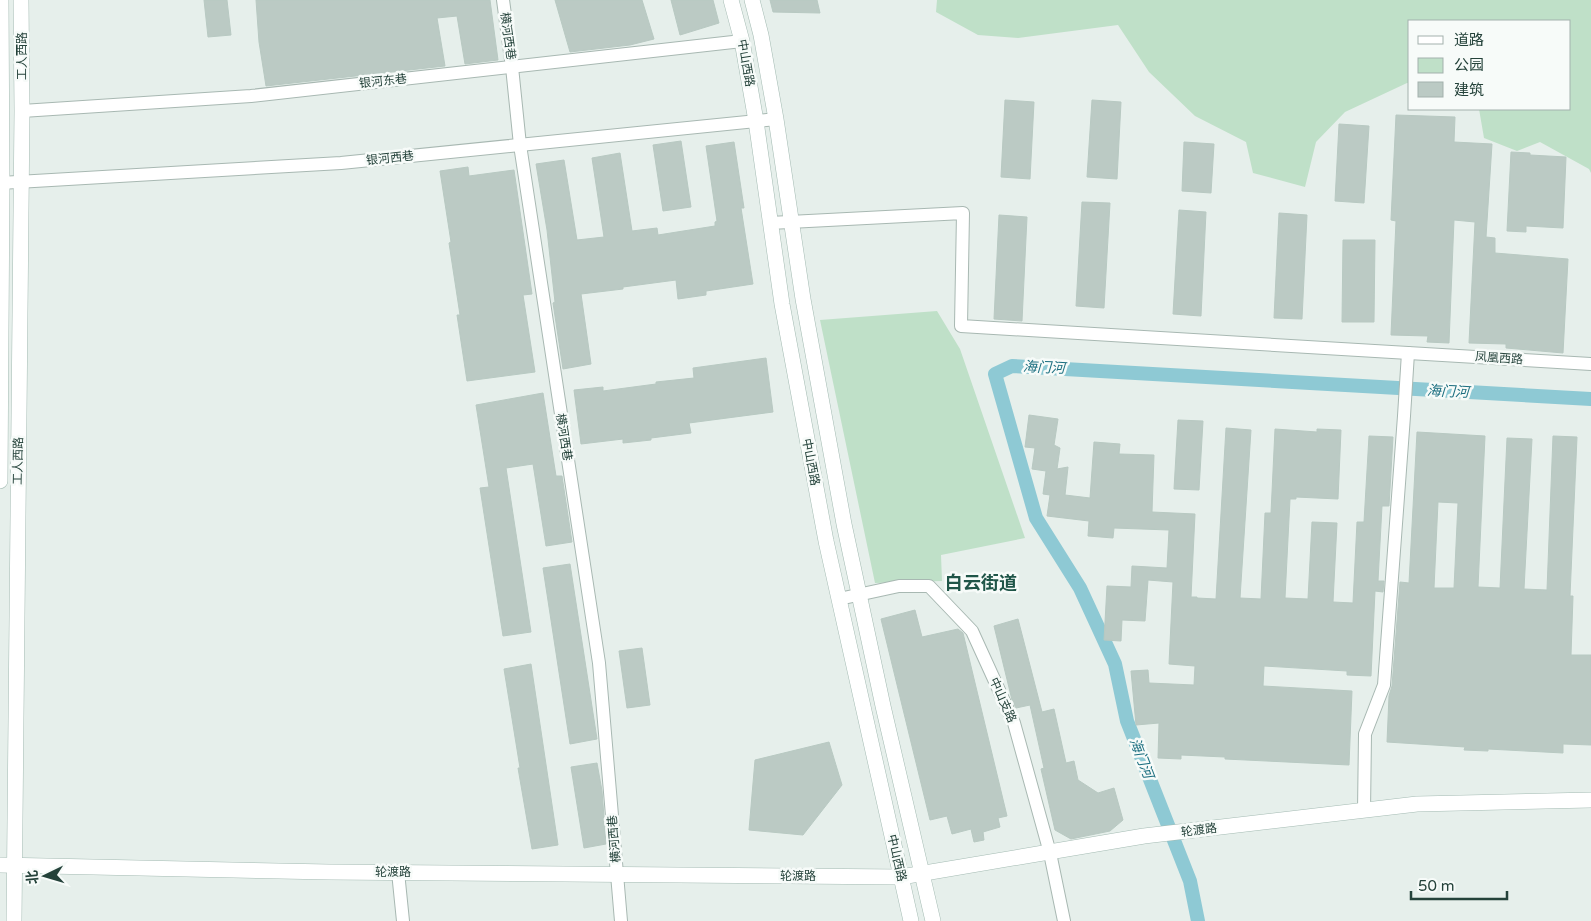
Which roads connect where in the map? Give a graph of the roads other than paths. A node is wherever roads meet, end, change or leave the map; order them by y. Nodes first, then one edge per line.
1 (1, 0) edge
2 (22, 0) edge
3 (503, 0) edge
4 (731, 0) edge
5 (752, 0) edge
6 (742, 41) junction
7 (512, 67) junction
8 (22, 111) junction
9 (776, 119) junction
10 (756, 121) junction
11 (520, 145) junction
12 (1, 182) edge
13 (21, 182) junction
14 (791, 222) junction
15 (770, 223) junction
16 (1408, 357) junction
17 (1591, 364) edge
18 (0, 458) edge
19 (0, 482) edge
20 (859, 594) junction
21 (839, 598) junction
22 (1591, 800) edge
23 (1364, 810) junction
24 (1050, 852) junction
25 (7, 866) edge
26 (398, 872) junction
27 (922, 874) junction
28 (617, 875) junction
29 (901, 877) junction
30 (14, 921) edge
31 (403, 921) edge
32 (621, 921) edge
33 (912, 921) edge
34 (933, 921) edge
35 (1064, 921) edge

1 - 12 main road, 工人西路
2 - 8 main road, 工人西路
3 - 7 street, 横河西巷
4 - 6 main road, 中山西路
5 - 9 main road, 中山西路
6 - 7 street, 银河东巷
6 - 10 main road, 中山西路
7 - 8 street, 银河东巷
7 - 11 street, 横河西巷
8 - 13 main road, 工人西路
9 - 10 street, 银河西巷
9 - 14 main road, 中山西路
10 - 11 street, 银河西巷
10 - 15 main road, 中山西路
11 - 13 street, 银河西巷
11 - 28 street, 横河西巷
12 - 13 street, 银河西巷
12 - 18 main road, 工人西路
13 - 25 main road, 工人西路
14 - 15 street
14 - 16 street, 凤凰西路
14 - 20 main road, 中山西路
15 - 21 main road, 中山西路
16 - 17 street, 凤凰西路
16 - 23 street
18 - 19 main road, 工人西路
20 - 21 street, 中山支路
20 - 24 street, 中山支路
20 - 27 main road, 中山西路
21 - 29 main road, 中山西路
22 - 23 main road, 轮渡路
23 - 24 main road, 轮渡路
24 - 27 main road, 轮渡路
24 - 35 street, 中山支路
25 - 26 main road, 轮渡路
25 - 30 main road, 工人西路
26 - 28 main road, 轮渡路
26 - 31 street
27 - 29 main road, 轮渡路
27 - 34 main road, 中山西路
28 - 29 main road, 轮渡路
28 - 32 street, 横河西巷
29 - 33 main road, 中山西路

